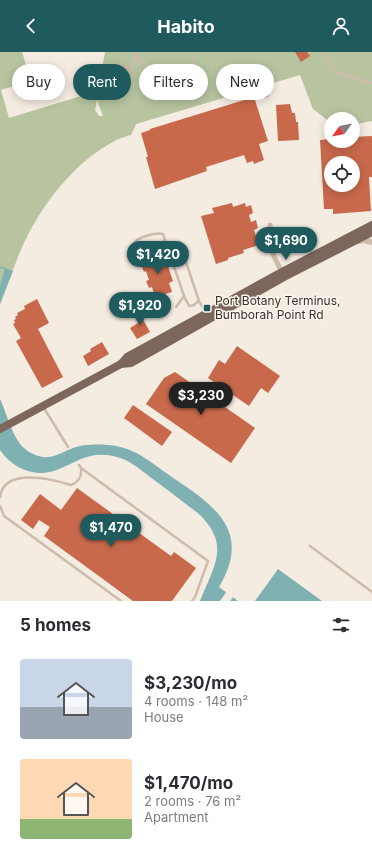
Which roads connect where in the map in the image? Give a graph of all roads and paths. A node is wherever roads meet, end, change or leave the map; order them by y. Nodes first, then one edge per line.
1 (136, 52) edge
2 (192, 52) edge
3 (321, 52) edge
4 (134, 63) junction
5 (144, 64) edge
6 (196, 64) edge
7 (372, 83) edge
8 (270, 225) dead end
9 (372, 225) edge
10 (372, 232) edge
11 (165, 241) junction
12 (372, 242) edge
13 (352, 243) junction
14 (167, 246) junction
15 (283, 275) junction
16 (184, 296) junction
17 (199, 301) junction
18 (176, 307) dead end
19 (205, 314) junction
20 (188, 327) junction
21 (43, 406) junction
22 (0, 427) edge
23 (68, 447) dead end
24 (0, 497) edge
25 (0, 506) edge
26 (310, 546) dead end
27 (372, 592) edge
28 (120, 601) edge
29 (192, 601) edge

1 - 4 lane
1 - 5 lane
2 - 6 lane
3 - 7 lane
4 - 4 lane
8 - 15 street
9 - 15 main road
10 - 13 main road
11 - 11 lane
11 - 14 lane
12 - 13 street
13 - 15 main road
14 - 16 lane
14 - 17 lane
15 - 19 main road
15 - 20 main road
16 - 17 lane
16 - 18 lane
17 - 19 lane
19 - 20 main road
20 - 21 main road
21 - 22 main road
21 - 23 lane
24 - 29 lane
25 - 28 lane
26 - 27 lane

